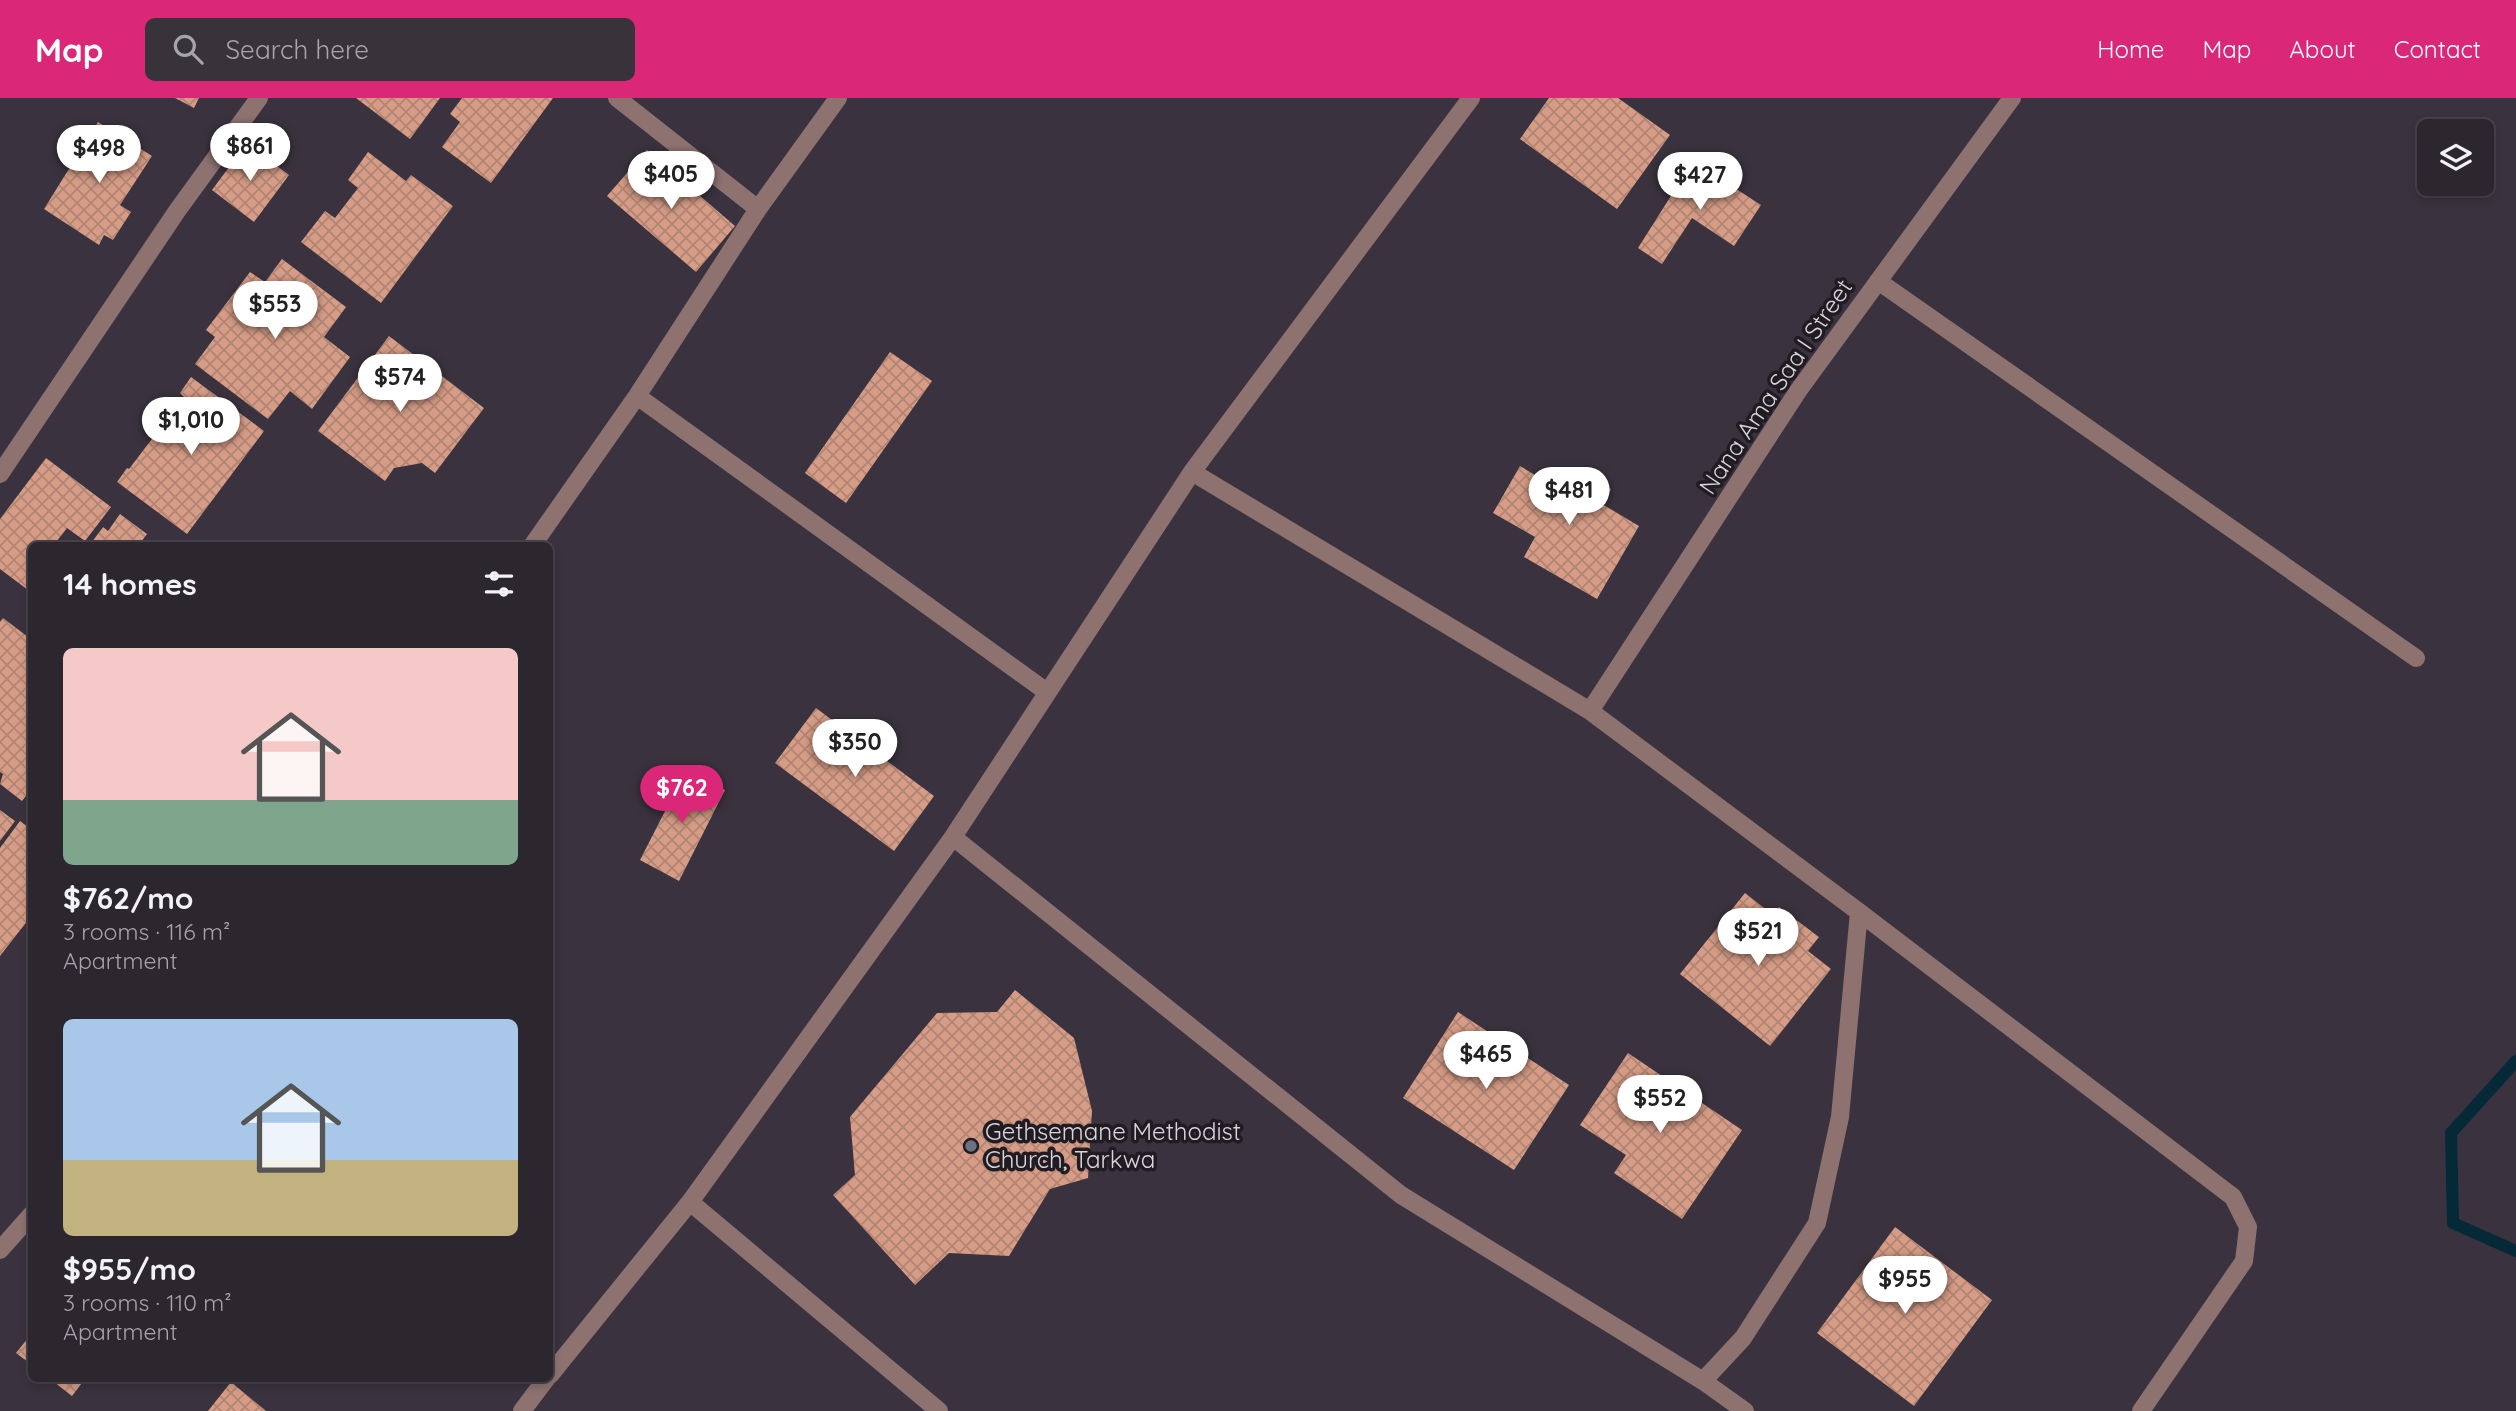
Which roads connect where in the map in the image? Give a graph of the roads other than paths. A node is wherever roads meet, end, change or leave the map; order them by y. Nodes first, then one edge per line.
1 (259, 98) edge
2 (617, 98) edge
3 (838, 98) edge
4 (1471, 98) edge
5 (2012, 98) edge
6 (758, 209) junction
7 (1878, 281) junction
8 (637, 397) junction
9 (1192, 472) junction
10 (0, 474) edge
11 (536, 542) edge
12 (2416, 658) dead end
13 (1047, 692) junction
14 (1590, 711) junction
15 (953, 837) junction
16 (1859, 912) junction
17 (690, 1202) junction
18 (28, 1219) edge
19 (0, 1251) edge
20 (553, 1371) edge
21 (1703, 1381) junction
22 (544, 1382) edge
23 (522, 1411) edge
24 (939, 1411) edge
25 (1745, 1411) edge
26 (2141, 1411) edge

1 - 10 street
2 - 6 street
3 - 6 street
4 - 9 street
5 - 7 street, Nana Ama Saa I Street
6 - 8 street
7 - 12 street
7 - 14 street, Nana Ama Saa I Street
8 - 11 street
8 - 13 street
9 - 13 street
9 - 14 street
13 - 15 street
14 - 16 street
15 - 17 street
15 - 21 street
16 - 21 street
16 - 26 street
17 - 20 street
17 - 24 street
18 - 19 street
21 - 25 street
22 - 23 street

